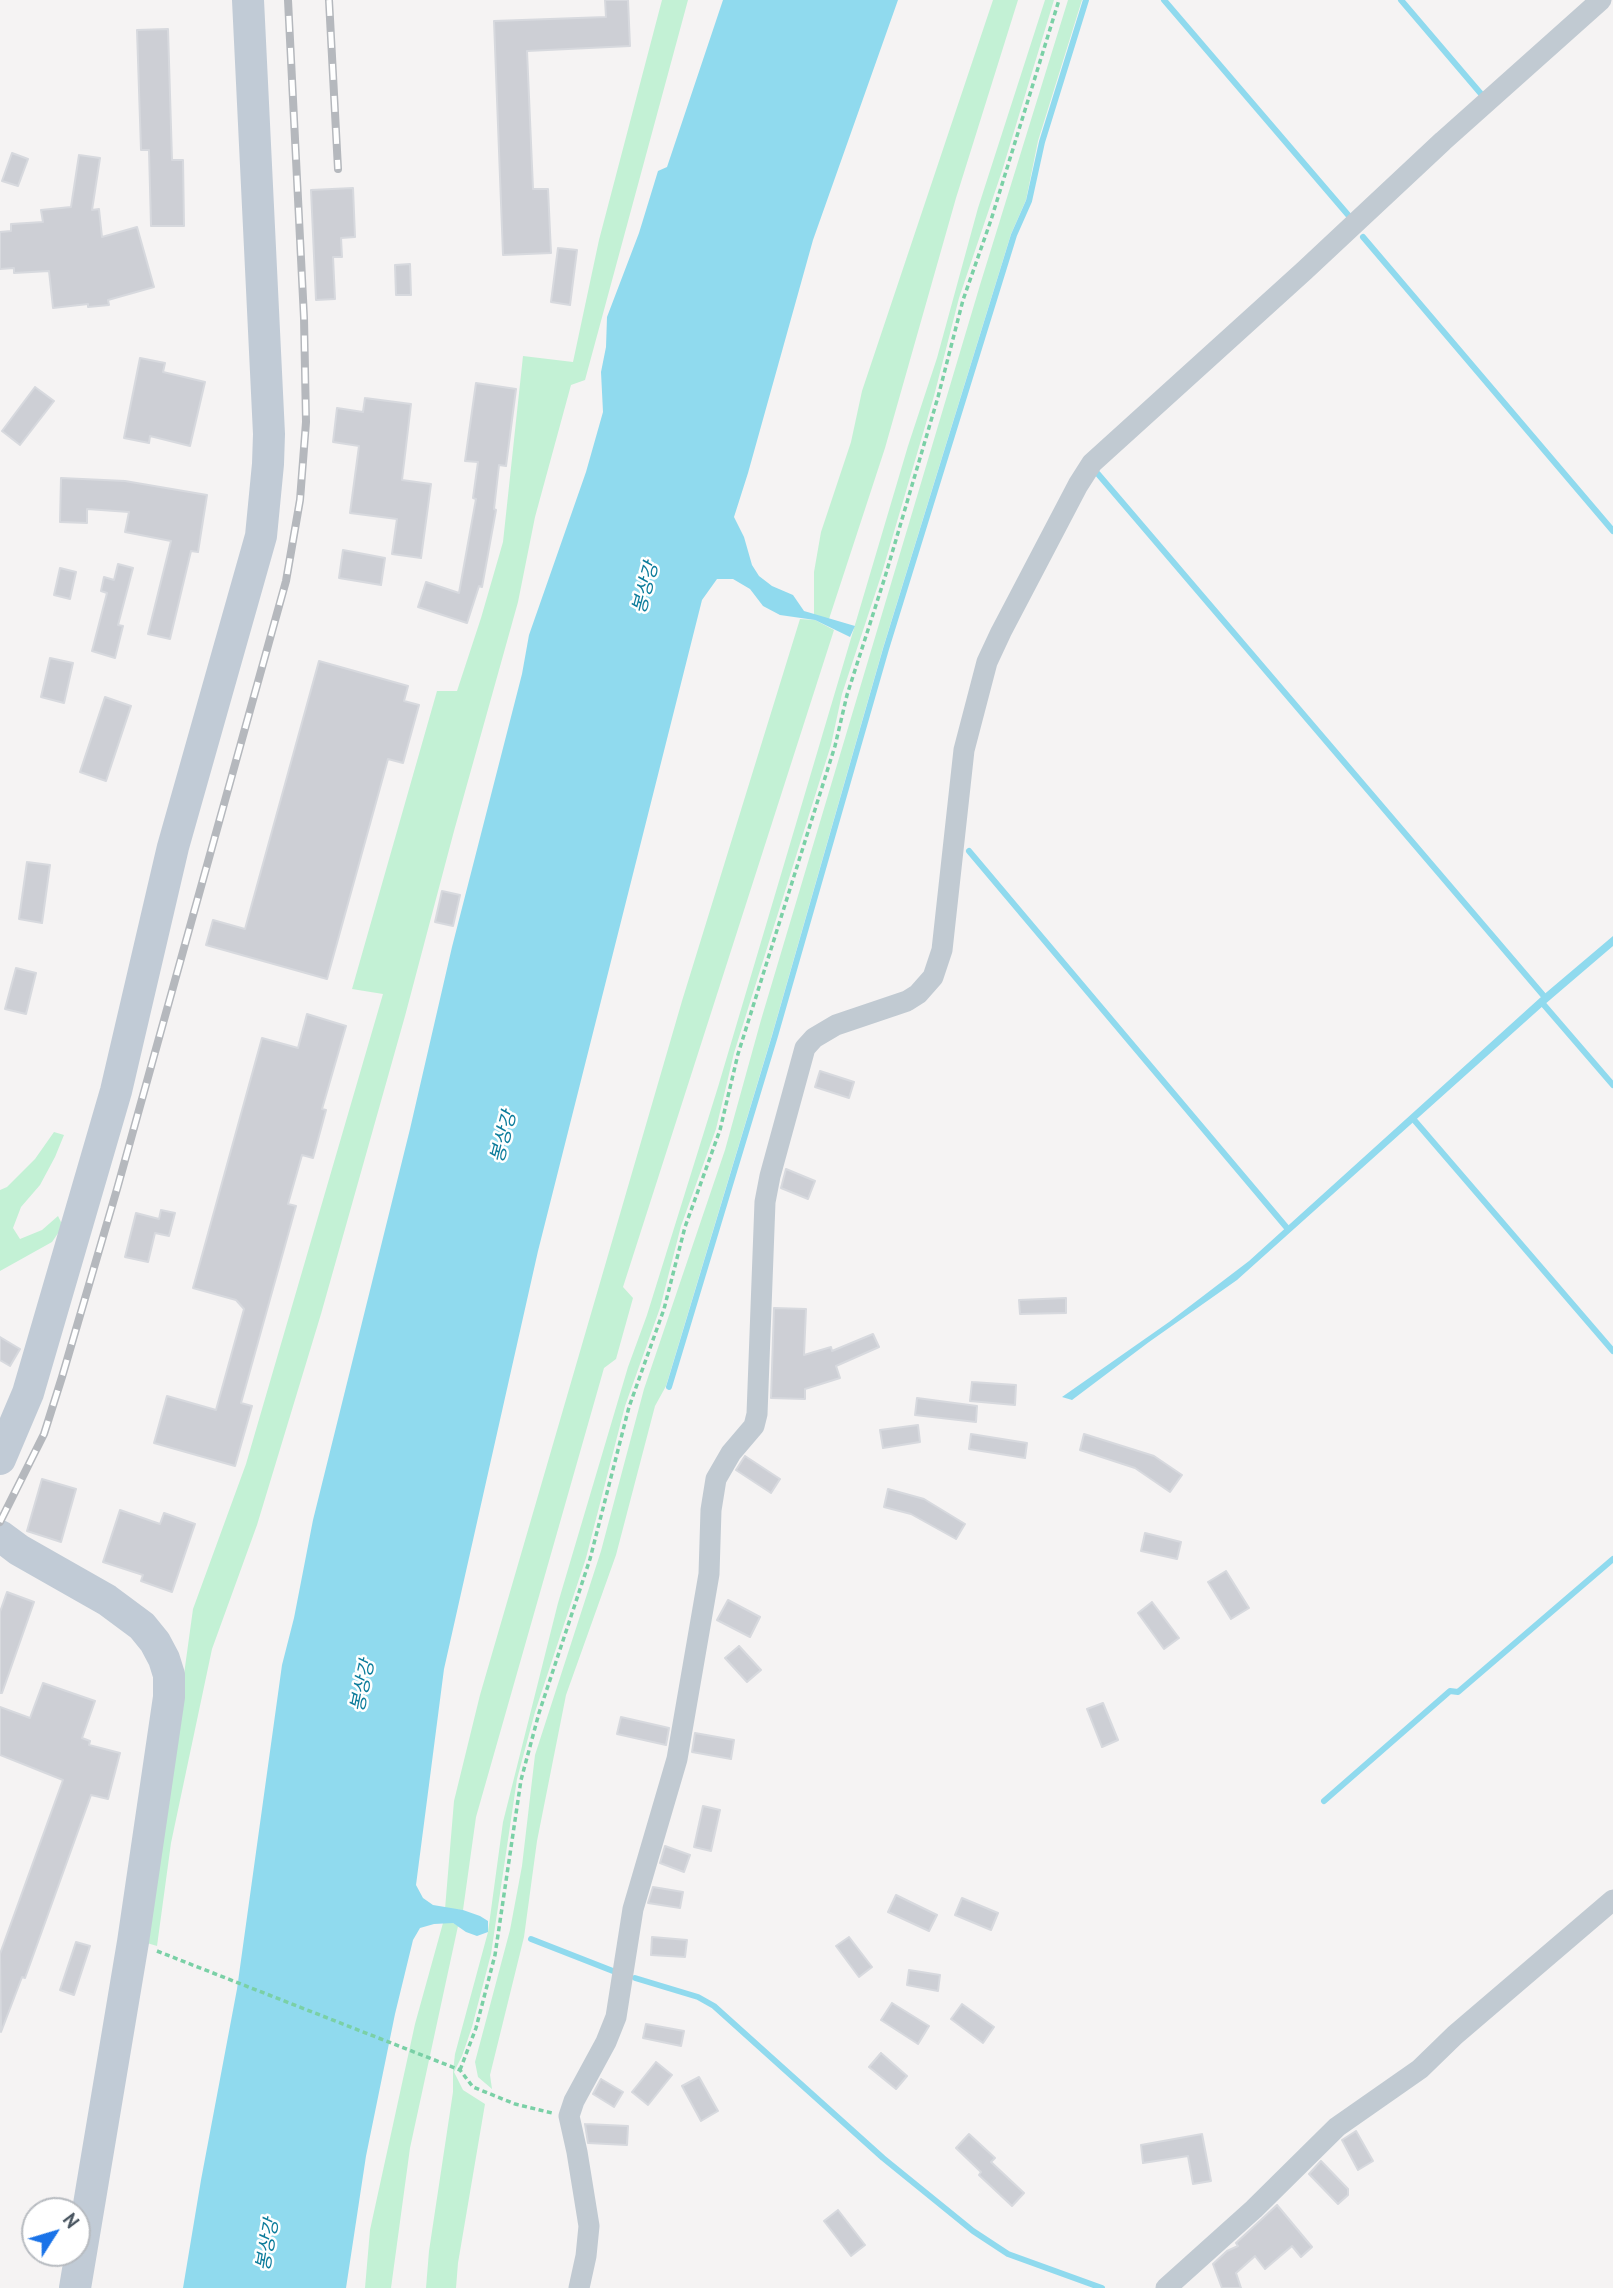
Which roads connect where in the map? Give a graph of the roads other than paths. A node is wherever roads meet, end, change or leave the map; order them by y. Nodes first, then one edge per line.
1 (248, 0) edge
2 (1601, 0) edge
3 (0, 1459) edge
4 (0, 1536) edge
5 (1613, 1900) edge
6 (75, 2288) edge
7 (579, 2288) edge
8 (1166, 2288) edge

1 - 3 main road
2 - 7 street
4 - 6 main road
5 - 8 street

